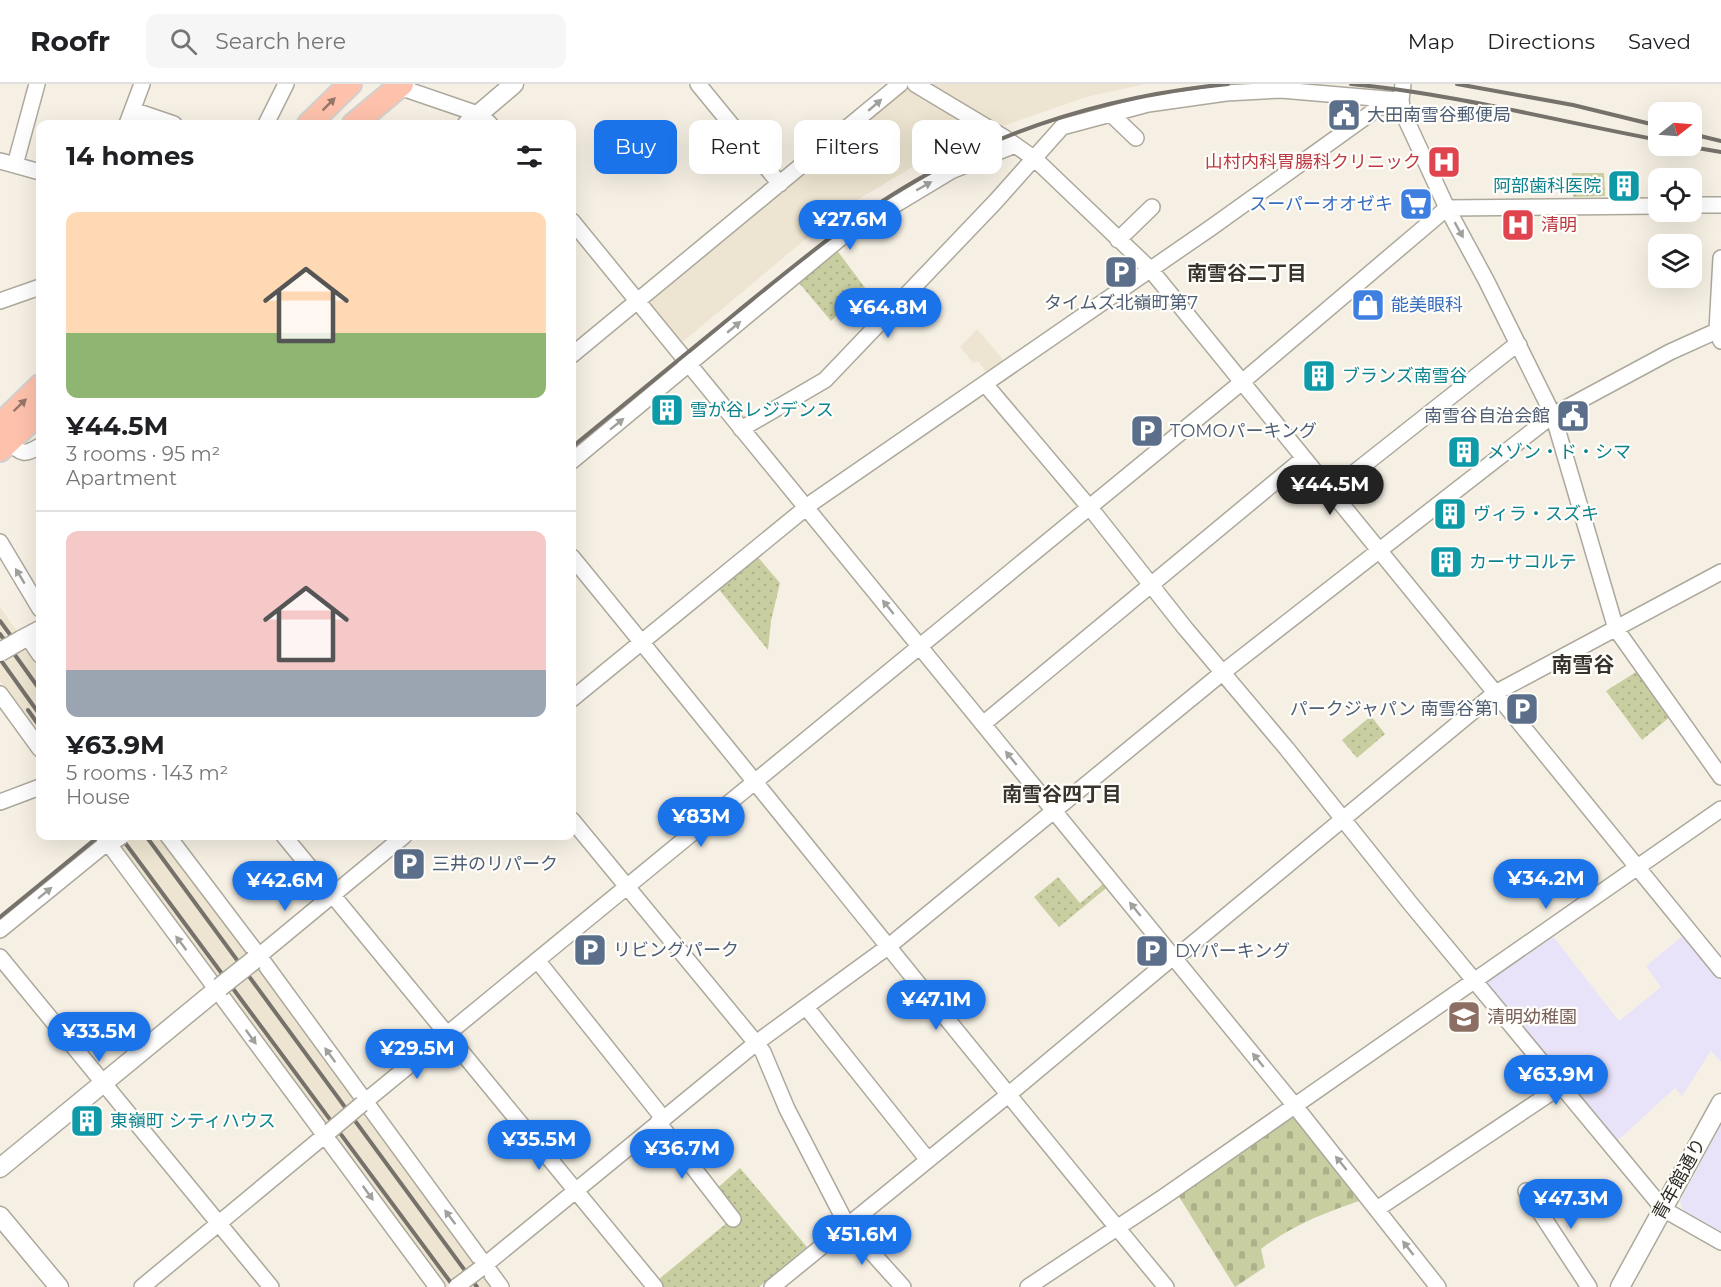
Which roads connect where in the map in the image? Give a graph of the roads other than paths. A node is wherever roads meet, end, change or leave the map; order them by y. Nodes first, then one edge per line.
1 (37, 84) edge
2 (142, 84) edge
3 (286, 84) edge
4 (350, 84) edge
5 (514, 84) edge
6 (698, 84) edge
7 (900, 84) edge
8 (915, 84) edge
9 (1403, 84) edge
10 (393, 85) edge
11 (1401, 100) junction
12 (1111, 114) junction
13 (130, 117) edge
14 (149, 120) edge
15 (268, 120) edge
16 (313, 120) edge
17 (344, 120) edge
18 (358, 120) edge
19 (476, 120) edge
20 (479, 120) edge
21 (1137, 138) dead end
22 (1015, 145) junction
23 (1035, 159) junction
24 (8, 163) edge
25 (36, 171) edge
26 (780, 184) junction
27 (1702, 205) edge
28 (1721, 205) edge
29 (1648, 206) edge
30 (1152, 207) dead end
31 (1447, 208) junction
32 (576, 226) edge
33 (1118, 240) junction
34 (1721, 258) edge
35 (1150, 269) junction
36 (36, 288) edge
37 (0, 301) edge
38 (636, 302) junction
39 (1720, 333) edge
40 (1519, 345) junction
41 (576, 352) edge
42 (690, 364) junction
43 (1242, 382) junction
44 (985, 384) junction
45 (36, 392) edge
46 (36, 415) edge
47 (1553, 415) junction
48 (741, 429) junction
49 (3, 439) edge
50 (36, 448) edge
51 (576, 458) edge
52 (1304, 458) junction
53 (1331, 490) junction
54 (806, 507) junction
55 (1089, 508) junction
56 (0, 542) edge
57 (1378, 551) junction
58 (576, 563) edge
59 (1721, 572) edge
60 (1152, 585) junction
61 (36, 602) edge
62 (1616, 629) junction
63 (29, 635) edge
64 (641, 642) junction
65 (919, 646) junction
66 (0, 652) edge
67 (1222, 673) junction
68 (1495, 693) junction
69 (0, 694) edge
70 (576, 696) edge
71 (983, 724) junction
72 (36, 744) edge
73 (1721, 777) edge
74 (755, 783) junction
75 (36, 788) edge
76 (0, 802) edge
77 (1721, 809) edge
78 (1054, 811) junction
79 (1344, 818) junction
80 (576, 825) edge
81 (110, 840) edge
82 (113, 840) edge
83 (171, 840) edge
84 (287, 840) edge
85 (399, 840) edge
86 (1637, 866) junction
87 (626, 887) junction
88 (332, 894) junction
89 (0, 930) edge
90 (889, 946) junction
91 (0, 957) edge
92 (1173, 957) junction
93 (256, 958) junction
94 (537, 960) junction
95 (1721, 970) edge
96 (1474, 981) junction
97 (218, 988) junction
98 (806, 1007) junction
99 (448, 1033) junction
100 (756, 1043) junction
101 (103, 1083) junction
102 (1561, 1086) junction
103 (1008, 1095) junction
104 (363, 1103) junction
105 (1721, 1103) edge
106 (1295, 1106) junction
107 (660, 1120) junction
108 (328, 1133) junction
109 (928, 1160) junction
110 (0, 1168) edge
111 (576, 1190) junction
112 (1526, 1191) dead end
113 (1377, 1209) junction
114 (1663, 1209) junction
115 (0, 1216) edge
116 (733, 1219) dead end
117 (219, 1224) junction
118 (847, 1225) junction
119 (1117, 1228) junction
120 (1721, 1242) edge
121 (483, 1266) junction
122 (59, 1287) edge
123 (142, 1287) edge
124 (270, 1287) edge
125 (437, 1287) edge
126 (456, 1287) edge
127 (501, 1287) edge
128 (655, 1287) edge
129 (772, 1287) edge
130 (903, 1287) edge
131 (1029, 1287) edge
132 (1166, 1287) edge
133 (1438, 1287) edge
134 (1589, 1287) edge
135 (1620, 1287) edge

1 - 24 street
2 - 13 street
3 - 15 street
16 -> 4 main road
5 - 20 street
6 - 26 street
26 -> 7 street
8 - 22 street
9 - 11 street
10 - 17 main road
10 - 18 main road
10 - 19 street
11 - 12 street
11 - 31 street
11 - 35 street
12 - 21 street
12 - 23 street
13 - 14 street
22 - 23 street
42 -> 22 street
23 - 33 street
23 - 48 street
24 - 25 street
26 - 38 street
27 - 28 street
29 - 31 street
30 - 33 street
31 -> 40 street
31 - 43 street
32 - 38 street
33 - 35 street
34 - 39 street
35 - 43 street
35 - 44 street
36 - 37 street
38 - 41 street
38 - 42 street
39 - 47 street
40 - 47 street
40 - 53 street
42 - 48 street
51 -> 42 street
43 - 52 street
43 - 55 street
44 - 54 street
44 - 55 street
49 -> 45 main road
46 - 49 main road
47 - 57 street
47 - 62 street
48 - 54 street
49 - 50 street
52 - 53 street
52 - 60 street
53 - 57 street
54 - 64 street
65 -> 54 street
55 - 60 street
55 - 65 street
61 -> 56 street
57 - 67 street
57 - 68 street
58 - 64 street
59 - 62 street
60 - 67 street
60 - 71 street
62 - 68 street
62 - 73 street
63 - 66 street, bridge
64 - 70 street
64 - 74 street
65 - 71 street
65 - 74 street
67 - 78 street
67 - 79 street
68 - 79 street
68 - 86 street
69 - 72 street
78 -> 71 street
74 - 87 street
74 - 90 street
75 - 76 street
77 - 86 street
78 - 90 street
92 -> 78 street
79 - 92 street
79 - 96 street
80 - 87 street
89 -> 81 street
97 -> 82 street
83 - 93 street
84 - 88 street
85 - 88 street
86 - 95 street
86 - 96 street
87 - 94 street
87 - 100 street
88 - 93 street
88 - 99 street
90 - 98 street
90 - 103 street
91 - 101 street
92 - 103 street
106 -> 92 street
93 - 97 street, bridge
104 -> 93 street
94 - 99 street
94 - 107 street
96 - 102 street
96 - 106 street
97 - 101 street
97 -> 108 street
98 - 100 street
98 - 109 street
99 - 104 street
99 - 111 street
100 - 107 street
100 - 118 street
101 - 110 street
101 - 117 street
102 - 113 street
102 - 114 street
103 - 109 street
103 - 119 street
104 - 108 street, bridge
121 -> 104 street
105 - 114 street, 青年館通り
113 -> 106 street
106 - 119 street
107 - 111 street
107 - 116 street
108 - 117 street
108 -> 125 street
109 - 118 street
111 - 121 street
111 - 128 street
112 - 134 street
133 -> 113 street
114 - 120 street
114 - 135 street, 青年館通り
115 - 122 street
117 - 123 street
117 - 124 street
118 - 129 street
118 - 130 street
119 - 131 street
119 - 132 street
121 - 126 street, bridge
121 - 127 street

